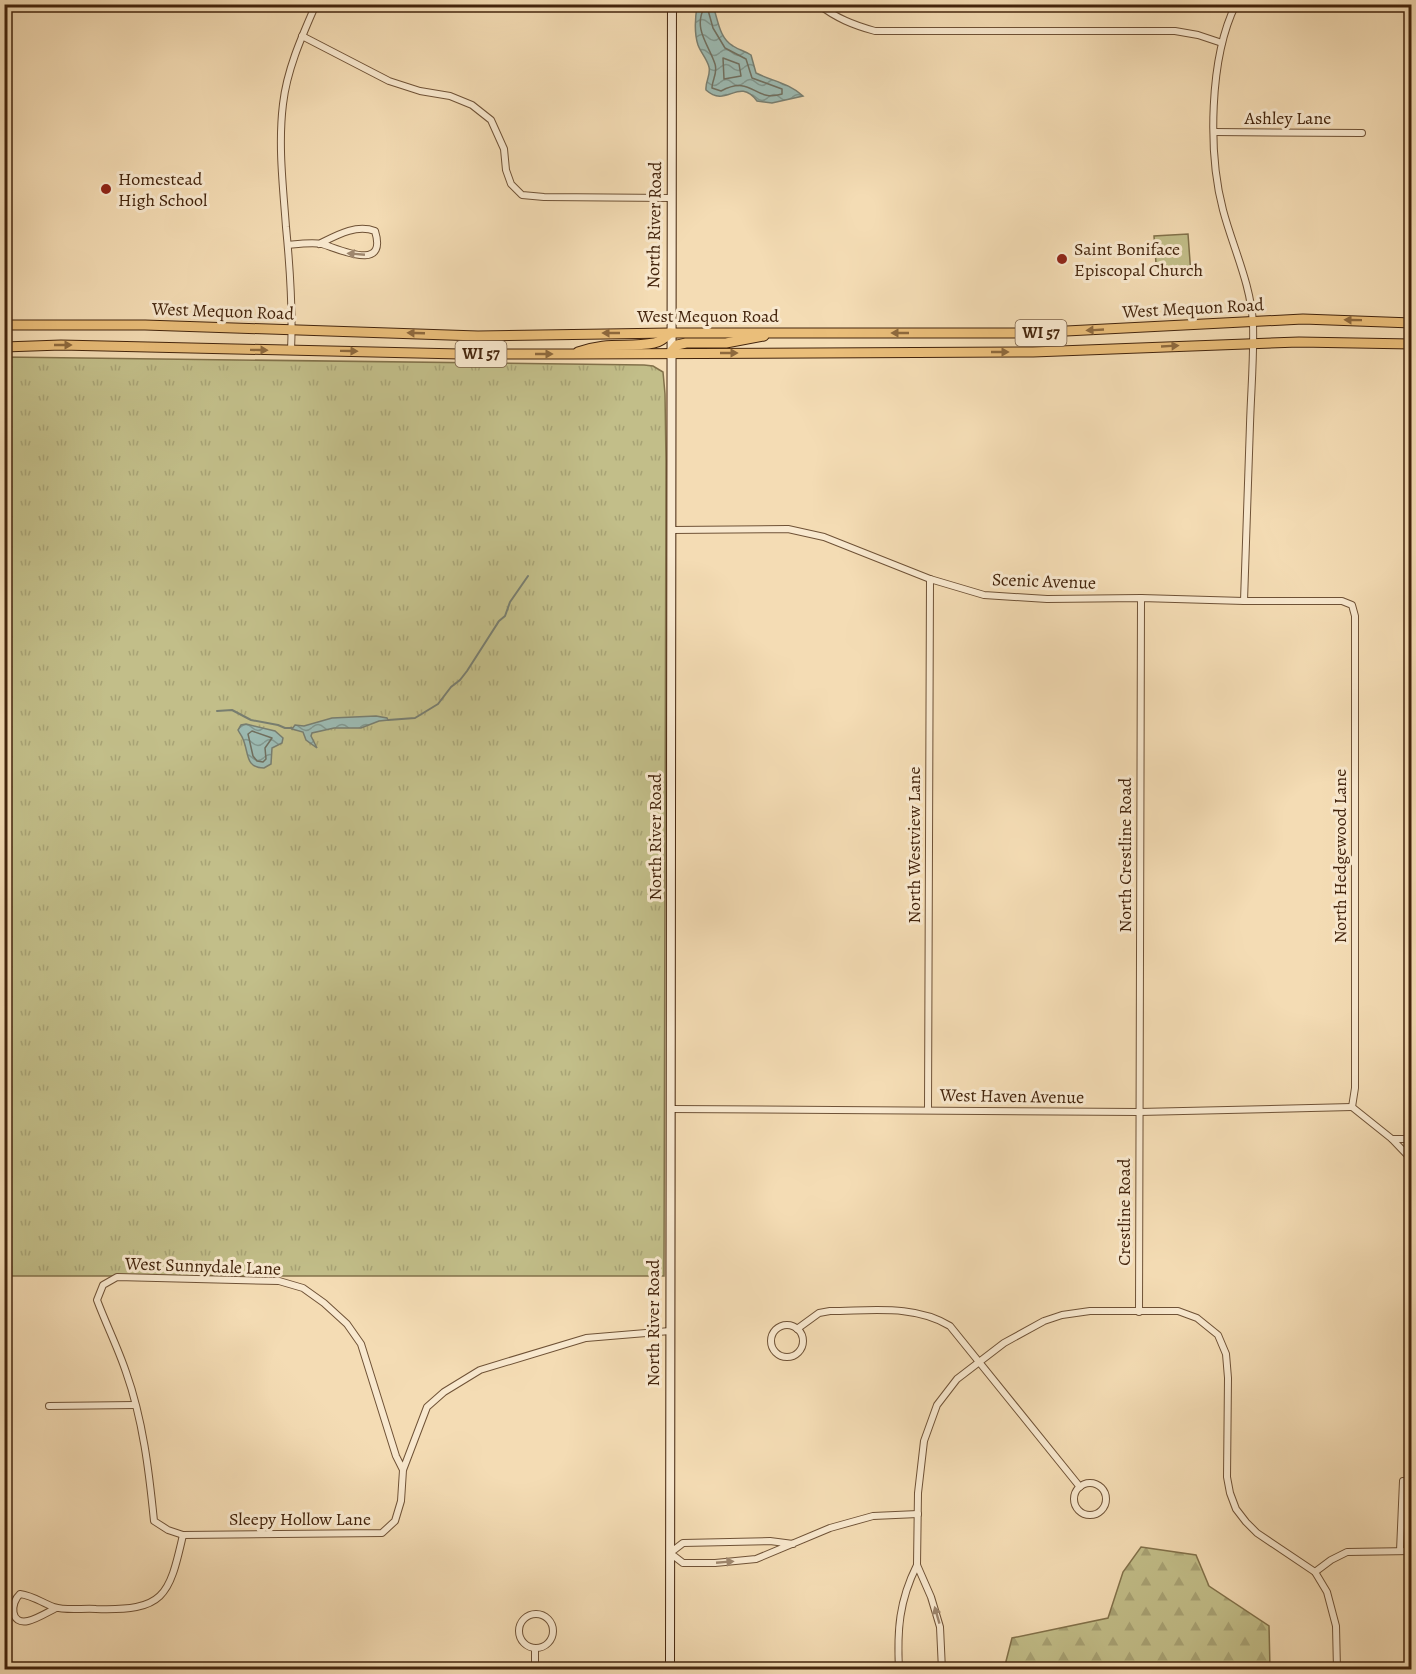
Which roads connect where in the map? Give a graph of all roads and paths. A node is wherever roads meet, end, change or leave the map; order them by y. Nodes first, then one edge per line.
1 (316, 4) edge
2 (672, 4) edge
3 (818, 4) edge
4 (1236, 4) edge
5 (302, 36) junction
6 (1222, 43) junction
7 (1214, 132) junction
8 (1362, 133) dead end
9 (671, 198) junction
10 (288, 244) junction
11 (320, 244) junction
12 (1252, 321) junction
13 (1412, 323) edge
14 (4, 325) edge
15 (292, 329) junction
16 (670, 333) junction
17 (778, 333) junction
18 (1253, 343) junction
19 (1412, 344) edge
20 (4, 347) edge
21 (291, 350) junction
22 (670, 353) junction
23 (572, 354) junction
24 (672, 530) junction
25 (930, 579) junction
26 (1141, 598) junction
27 (1244, 601) junction
28 (1352, 606) joint
29 (1352, 1107) junction
30 (670, 1108) junction
31 (928, 1110) junction
32 (1139, 1112) junction
33 (1392, 1139) junction
34 (1412, 1139) edge
35 (1412, 1160) edge
36 (1139, 1312) junction
37 (797, 1329) junction
38 (670, 1331) junction
39 (979, 1361) junction
40 (135, 1405) junction
41 (49, 1406) dead end
42 (403, 1470) junction
43 (1403, 1480) dead end
44 (1080, 1486) junction
45 (918, 1514) junction
46 (183, 1535) junction
47 (793, 1544) junction
48 (1400, 1551) junction
49 (1412, 1551) edge
50 (670, 1552) junction
51 (917, 1564) junction
52 (1315, 1572) junction
53 (56, 1608) junction
54 (535, 1648) junction
55 (535, 1670) edge
56 (670, 1670) edge
57 (898, 1670) edge
58 (942, 1670) edge
59 (1337, 1670) edge

1 - 5 street
2 - 9 street, North River Road
3 - 6 street
4 - 6 street
5 - 9 street
5 - 10 street
6 - 7 street
7 - 8 street, Ashley Lane
7 - 12 street
9 - 16 street, North River Road
10 - 11 street
10 - 15 street
11 -> 11 street
13 -> 12 main road, West Mequon Road / WI 57
12 -> 17 main road, West Mequon Road / WI 57
12 - 18 street
14 - 15 main road, West Mequon Road / WI 57
16 -> 15 main road, West Mequon Road / WI 57
15 - 21 street
16 - 17 main road, West Mequon Road / WI 57
16 - 22 street, North River Road
16 - 23 main road
17 - 22 main road
18 - 19 main road, West Mequon Road / WI 57
22 -> 18 main road, West Mequon Road / WI 57
18 - 27 street
20 -> 21 main road, West Mequon Road / WI 57
21 -> 23 main road, West Mequon Road / WI 57
22 - 23 main road, West Mequon Road / WI 57
22 - 24 street, North River Road
24 - 25 street, Scenic Avenue
24 - 30 street, North River Road
25 - 26 street, Scenic Avenue
25 - 31 street, North Westview Lane
26 - 27 street, Scenic Avenue
26 - 32 street, North Crestline Road
27 - 28 street, Scenic Avenue
28 - 29 street, North Hedgewood Lane
29 - 32 street, West Haven Avenue
29 - 33 street
30 - 31 street, West Haven Avenue
30 - 38 street, North River Road
31 - 32 street, West Haven Avenue
32 - 36 street, Crestline Road
33 - 34 street
33 - 35 street
36 - 39 street
36 - 52 street
37 - 37 street
37 - 39 street
38 - 42 street
38 - 50 street, North River Road
39 - 44 street
39 - 45 street
40 - 41 street
40 - 42 street, West Sunnydale Lane
40 - 46 street
42 - 46 street, Sleepy Hollow Lane
43 - 48 street
44 - 44 street
45 - 47 street
45 - 51 street
46 - 53 street
47 - 50 street
50 -> 47 street
48 - 49 street
48 - 52 street
50 - 56 street, North River Road
51 - 57 street
58 -> 51 street
52 - 59 street
53 - 53 street
54 - 54 street
54 - 55 street

